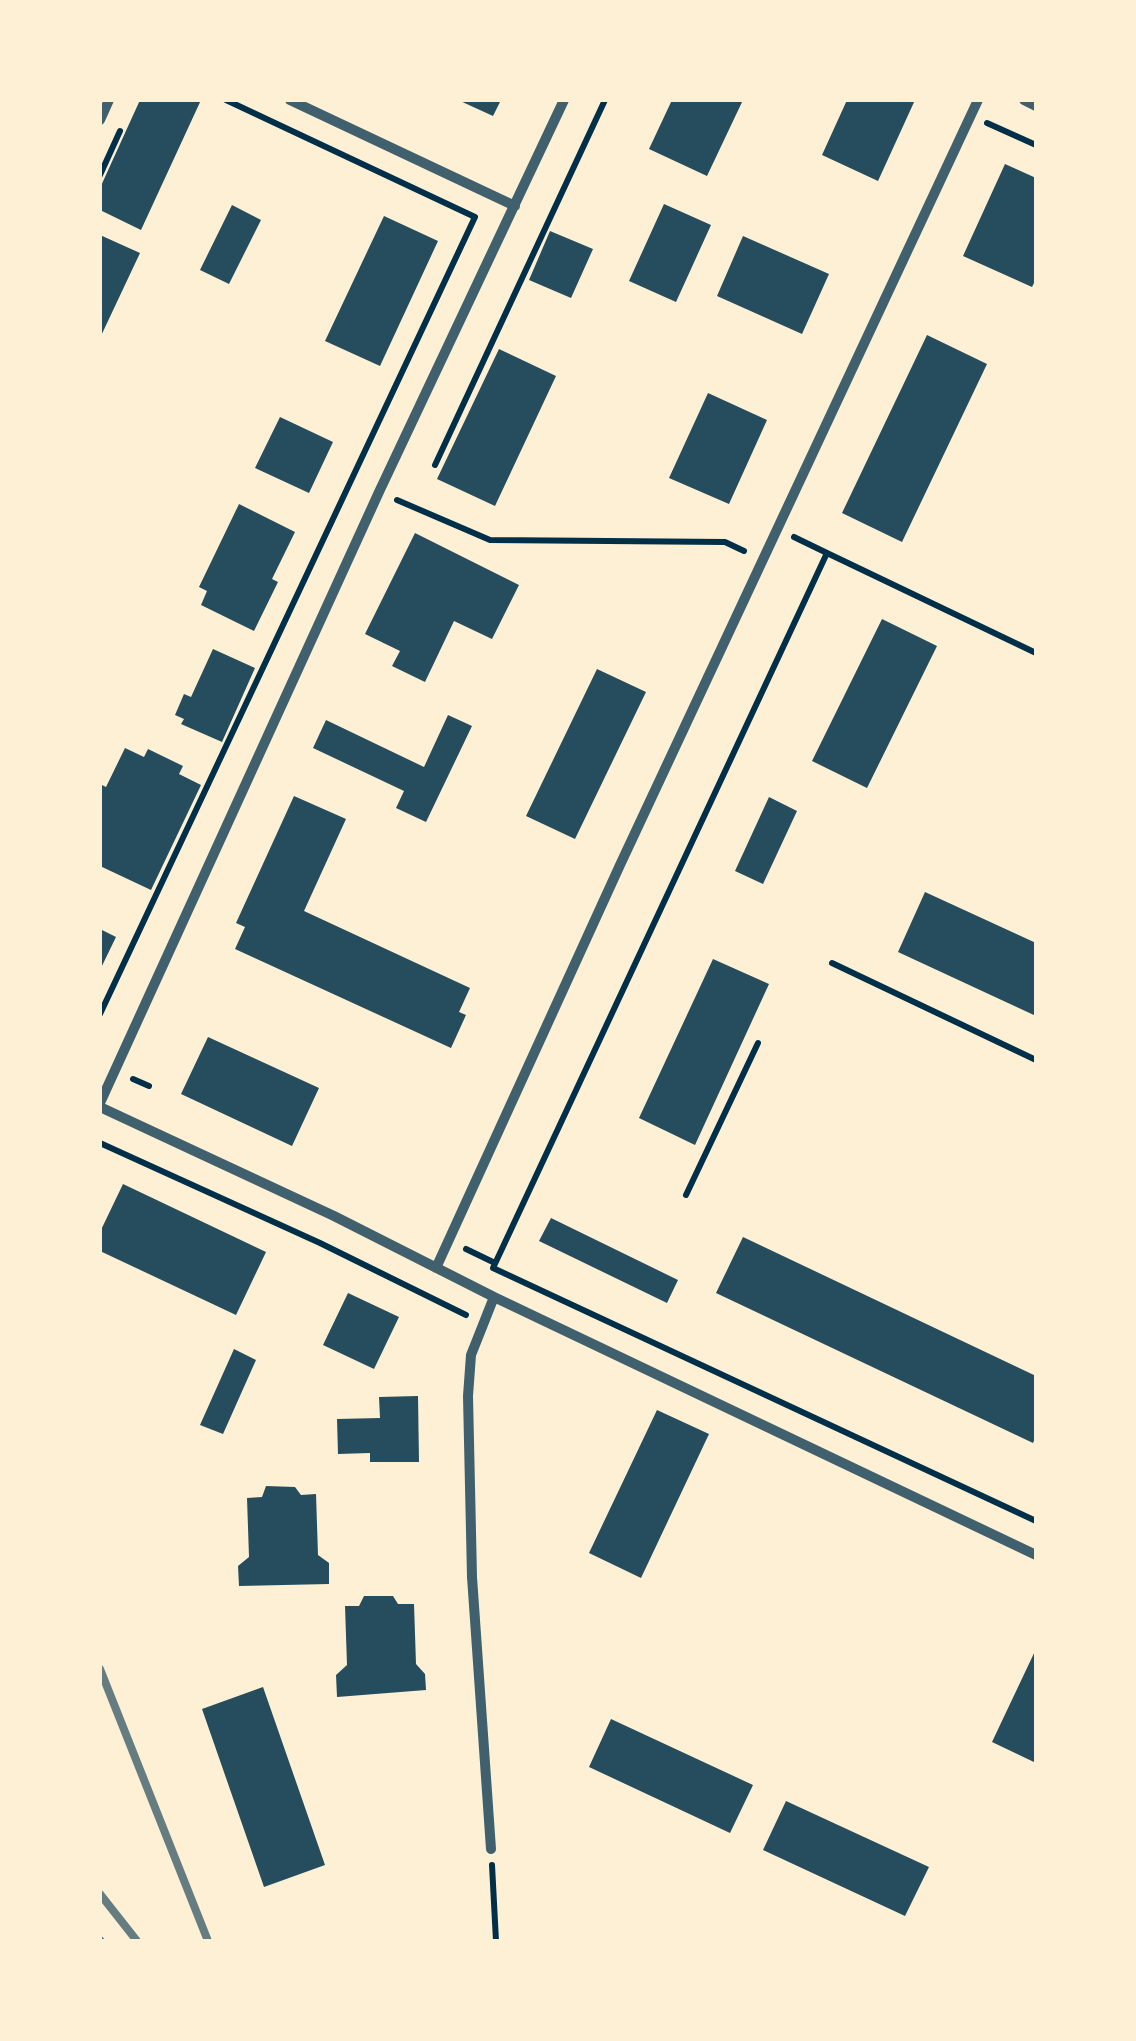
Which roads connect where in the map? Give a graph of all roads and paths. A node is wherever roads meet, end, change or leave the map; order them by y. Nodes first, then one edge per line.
1 (109, 100) edge
2 (226, 100) edge
3 (290, 100) edge
4 (564, 100) edge
5 (605, 100) edge
6 (978, 100) edge
7 (1024, 100) edge
8 (1036, 106) edge
9 (128, 115) dead end
10 (100, 120) edge
11 (100, 175) edge
12 (515, 206) junction
13 (435, 465) dead end
14 (414, 508) dead end
15 (798, 539) dead end
16 (826, 554) junction
17 (763, 561) junction
18 (1036, 653) edge
19 (832, 963) dead end
20 (100, 1014) edge
21 (758, 1043) dead end
22 (1036, 1060) edge
23 (100, 1105) edge
24 (100, 1143) edge
25 (686, 1194) dead end
26 (475, 1253) dead end
27 (495, 1263) junction
28 (436, 1268) junction
29 (494, 1296) junction
30 (450, 1307) dead end
31 (1036, 1520) edge
32 (1036, 1554) edge
33 (491, 1849) joint
34 (496, 1941) edge

1 - 10 street
2 - 20 path
3 - 12 street
4 - 12 street
5 - 13 path
6 - 17 street
7 - 8 street
9 - 11 path
12 - 23 street
14 - 17 path
15 - 16 path
16 - 18 path
16 - 27 path
17 - 28 street
19 - 22 path
21 - 25 path
23 - 28 street
24 - 30 path
26 - 27 path
27 - 31 path
28 - 29 street
29 - 32 street
29 - 33 street
33 - 34 path

